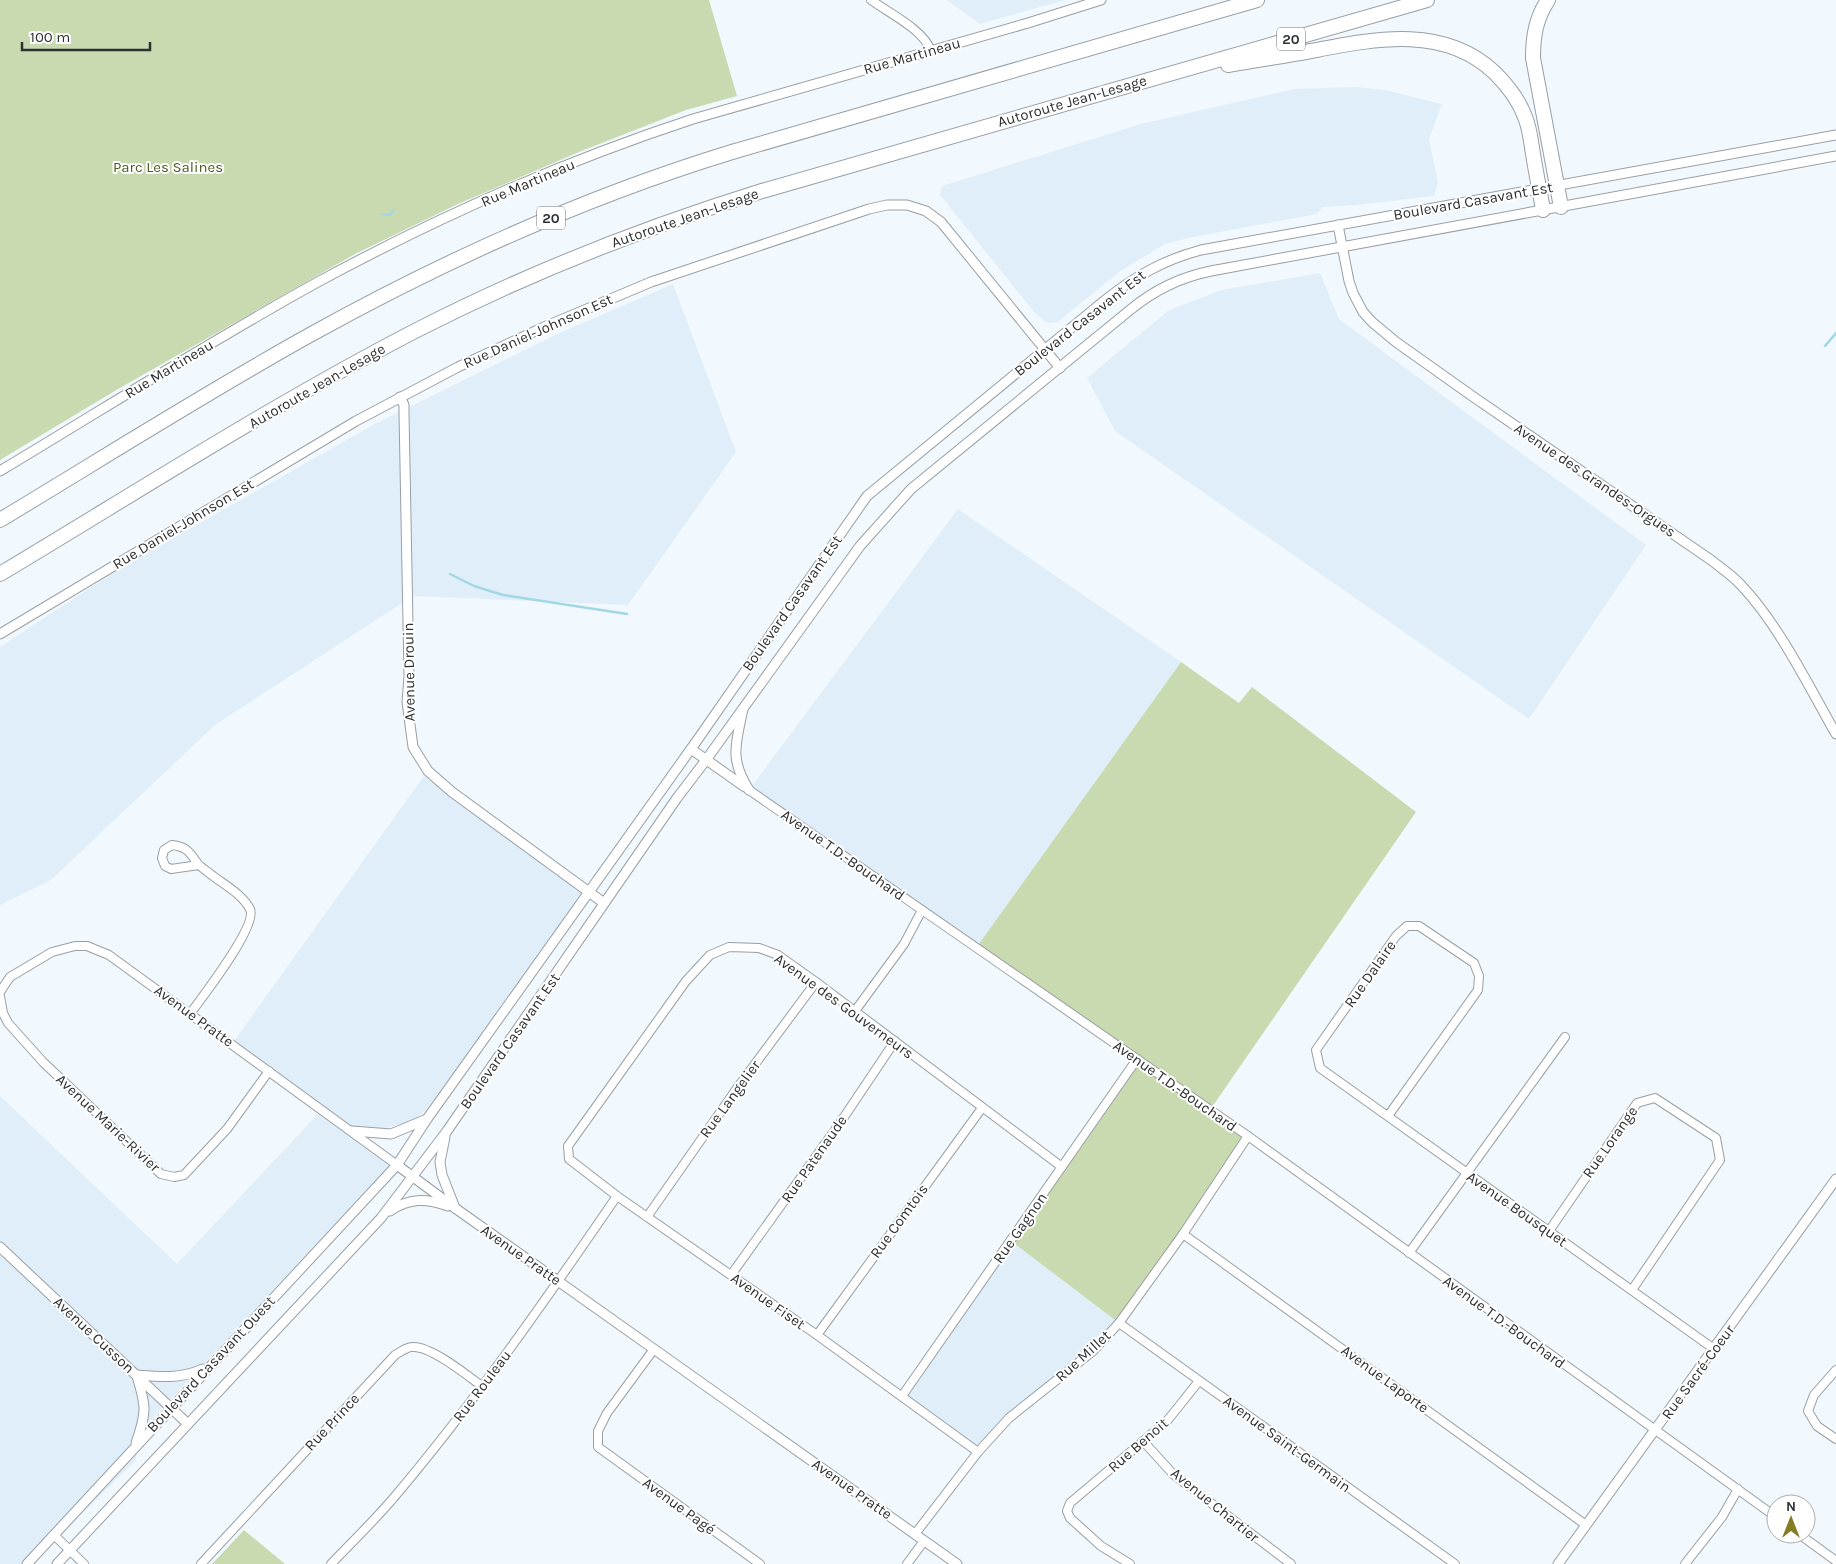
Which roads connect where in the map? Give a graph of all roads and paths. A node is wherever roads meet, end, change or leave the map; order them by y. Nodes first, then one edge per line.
1 (871, 0) edge
2 (1101, 0) edge
3 (1257, 0) edge
4 (1427, 0) edge
5 (1548, 0) edge
6 (931, 51) junction
7 (1155, 77) junction
8 (1836, 134) edge
9 (1836, 156) edge
10 (1556, 185) junction
11 (1539, 188) junction
12 (1561, 207) junction
13 (1543, 210) junction
14 (1338, 225) junction
15 (1342, 247) junction
16 (1044, 349) junction
17 (1060, 368) junction
18 (400, 398) junction
19 (0, 471) edge
20 (0, 520) edge
21 (0, 574) edge
22 (0, 634) edge
23 (744, 706) junction
24 (1836, 734) edge
25 (690, 750) junction
26 (706, 760) junction
27 (749, 790) junction
28 (199, 865) junction
29 (589, 893) junction
30 (604, 903) junction
31 (922, 910) junction
32 (87, 946) joint
33 (816, 982) junction
34 (0, 994) edge
35 (855, 1011) junction
36 (190, 1014) junction
37 (1565, 1037) dead end
38 (895, 1041) junction
39 (1137, 1059) junction
40 (1320, 1068) joint
41 (269, 1071) junction
42 (982, 1108) junction
43 (1388, 1116) junction
44 (427, 1119) junction
45 (352, 1131) junction
46 (447, 1131) junction
47 (1248, 1136) junction
48 (568, 1146) joint
49 (397, 1164) junction
50 (1062, 1167) junction
51 (1467, 1173) junction
52 (413, 1176) junction
53 (1836, 1179) edge
54 (617, 1196) junction
55 (455, 1208) junction
56 (647, 1217) junction
57 (381, 1218) junction
58 (1549, 1231) junction
59 (1183, 1234) junction
60 (0, 1246) edge
61 (1409, 1253) junction
62 (731, 1275) junction
63 (558, 1281) junction
64 (1632, 1290) junction
65 (1118, 1323) junction
66 (817, 1335) junction
67 (654, 1349) junction
68 (1714, 1349) junction
69 (208, 1367) junction
70 (1835, 1372) edge
71 (137, 1375) junction
72 (1199, 1381) junction
73 (483, 1387) junction
74 (902, 1396) junction
75 (171, 1407) junction
76 (188, 1424) junction
77 (1655, 1431) junction
78 (1836, 1439) edge
79 (1143, 1441) junction
80 (134, 1447) junction
81 (978, 1452) junction
82 (1738, 1489) junction
83 (1766, 1510) edge
84 (1586, 1525) junction
85 (915, 1534) junction
86 (54, 1535) junction
87 (924, 1541) junction
88 (1813, 1544) edge
89 (70, 1551) junction
90 (1836, 1561) edge
91 (27, 1564) edge
92 (57, 1564) edge
93 (84, 1564) edge
94 (201, 1564) edge
95 (331, 1564) edge
96 (760, 1564) edge
97 (907, 1564) edge
98 (957, 1564) edge
99 (1130, 1564) edge
100 (1291, 1564) edge
101 (1455, 1564) edge
102 (1558, 1564) edge
103 (1685, 1564) edge

1 - 6 street
2 - 6 street, Rue Martineau
3 - 20 highway, 20
4 - 7 highway, Autoroute Jean-Lesage / 20
5 - 10 highway
6 - 19 street, Rue Martineau
7 - 11 highway
7 - 21 highway, Autoroute Jean-Lesage / 20
8 - 10 street, Boulevard Casavant Est
9 - 12 street, Boulevard Casavant Est
10 - 11 street, Boulevard Casavant Est
10 - 12 highway
11 - 13 highway
11 - 14 street, Boulevard Casavant Est
12 - 13 street, Boulevard Casavant Est
13 - 15 street, Boulevard Casavant Est
14 - 15 street, Avenue des Grandes-Orgues
14 - 16 street, Boulevard Casavant Est
15 - 17 street, Boulevard Casavant Est
15 - 24 street, Avenue des Grandes-Orgues
16 - 17 street, Rue Daniel-Johnson Est
16 - 18 street, Rue Daniel-Johnson Est
16 - 25 street, Boulevard Casavant Est
17 - 23 street, Boulevard Casavant Est
18 - 22 street, Rue Daniel-Johnson Est
18 - 29 street, Avenue Drouin
23 - 26 street, Boulevard Casavant Est
23 - 27 street
25 - 26 street, Avenue T.D.-Bouchard
25 - 29 street, Boulevard Casavant Est
26 - 27 street, Avenue T.D.-Bouchard
26 - 30 street, Boulevard Casavant Est
27 - 31 street, Avenue T.D.-Bouchard
28 - 28 street
28 - 36 street
29 - 30 street
29 - 44 street, Boulevard Casavant Est
30 - 46 street, Boulevard Casavant Est
31 - 35 street
31 - 39 street, Avenue T.D.-Bouchard
32 - 34 street, Avenue Marie-Rivier
32 - 36 street, Avenue Pratte
33 - 35 street, Avenue des Gouverneurs
33 - 48 street, Avenue des Gouverneurs
33 - 56 street, Rue Langelier
34 - 41 street, Avenue Marie-Rivier
35 - 38 street, Avenue des Gouverneurs
36 - 41 street, Avenue Pratte
37 - 51 street
38 - 42 street, Avenue des Gouverneurs
38 - 62 street, Rue Patenaude
39 - 47 street, Avenue T.D.-Bouchard
39 - 50 street, Rue Gagnon
40 - 43 street, Avenue Bousquet
40 - 43 street, Rue Dalaire
41 - 45 street, Avenue Pratte
42 - 50 street, Avenue des Gouverneurs
42 - 66 street, Rue Comtois
43 - 51 street, Avenue Bousquet
44 - 45 street
44 - 49 street, Boulevard Casavant Est
45 - 49 street, Avenue Pratte
46 - 52 street, Boulevard Casavant Est
46 - 55 street
47 - 59 street, Rue Millet
47 - 61 street, Avenue T.D.-Bouchard
48 - 54 street, Avenue Fiset
49 - 52 street, Avenue Pratte
49 - 69 street, Boulevard Casavant Ouest
50 - 74 street, Rue Gagnon
51 - 58 street, Avenue Bousquet
51 - 61 street
52 - 55 street, Avenue Pratte
52 - 57 street, Boulevard Casavant Ouest
53 - 68 street, Rue Sacré-Coeur
54 - 56 street, Avenue Fiset
54 - 63 street, Rue Rouleau
55 - 57 street
55 - 63 street, Avenue Pratte
56 - 62 street, Avenue Fiset
57 - 76 street, Boulevard Casavant Ouest
58 - 64 street, Avenue Bousquet
58 - 64 street, Rue Lorange
59 - 65 street, Rue Millet
59 - 84 street, Avenue Laporte
60 - 71 street, Avenue Cusson
61 - 77 street, Avenue T.D.-Bouchard
62 - 66 street, Avenue Fiset
63 - 67 street, Avenue Pratte
63 - 73 street, Rue Rouleau
64 - 68 street, Avenue Bousquet
65 - 72 street, Avenue Saint-Germain
65 - 81 street, Rue Millet
66 - 74 street, Avenue Fiset
67 - 85 street, Avenue Pratte
67 - 96 street, Avenue Pagé
68 - 77 street, Rue Sacré-Coeur
69 - 71 street
69 - 75 street, Boulevard Casavant Ouest
70 - 78 street
71 - 75 street, Avenue Cusson
71 - 80 street
72 - 79 street, Rue Benoit
72 - 101 street, Avenue Saint-Germain
73 - 94 street, Rue Prince
73 - 95 street, Rue Rouleau
74 - 81 street, Avenue Fiset
75 - 76 street, Avenue Cusson
75 - 80 street, Boulevard Casavant Ouest
76 - 89 street, Boulevard Casavant Ouest
77 - 82 street, Avenue T.D.-Bouchard
77 - 84 street, Rue Sacré-Coeur
79 - 99 street, Rue Benoit
79 - 100 street, Avenue Chartier
80 - 86 street, Boulevard Casavant Ouest
81 - 85 street, Rue Millet
82 - 83 street, Avenue T.D.-Bouchard
82 - 103 street
84 - 102 street, Rue Sacré-Coeur
85 - 87 street, Avenue Pratte
86 - 89 street
86 - 91 street, Boulevard Casavant Ouest
87 - 97 street
87 - 98 street, Avenue Pratte
88 - 90 street
89 - 92 street, Boulevard Casavant Ouest
89 - 93 street

